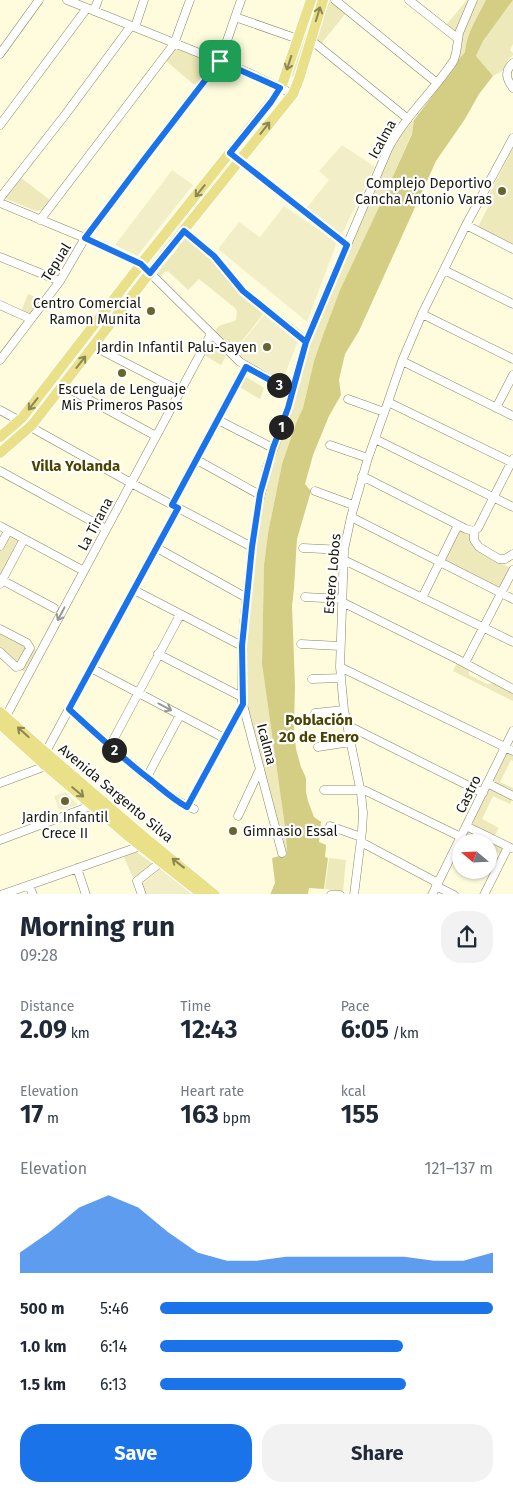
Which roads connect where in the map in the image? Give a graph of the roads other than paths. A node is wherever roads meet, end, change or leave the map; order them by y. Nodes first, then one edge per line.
1 (39, 0) edge
2 (67, 0) edge
3 (98, 0) edge
4 (144, 0) edge
5 (190, 0) edge
6 (241, 0) edge
7 (310, 0) edge
8 (323, 0) edge
9 (335, 0) edge
10 (409, 0) edge
11 (474, 0) edge
12 (91, 10) junction
13 (235, 17) junction
14 (133, 26) junction
15 (457, 38) junction
16 (298, 39) junction
17 (311, 40) junction
18 (174, 44) junction
19 (0, 54) edge
20 (220, 61) junction
21 (513, 63) edge
22 (437, 83) junction
23 (280, 88) junction
24 (513, 88) edge
25 (293, 94) junction
26 (408, 119) junction
27 (0, 125) edge
28 (513, 138) edge
29 (230, 153) junction
30 (240, 161) junction
31 (0, 198) edge
32 (0, 203) edge
33 (40, 220) junction
34 (466, 226) junction
35 (184, 231) junction
36 (85, 238) junction
37 (347, 245) junction
38 (513, 249) edge
39 (0, 257) edge
40 (141, 264) junction
41 (444, 270) junction
42 (150, 273) junction
43 (60, 281) junction
44 (513, 304) edge
45 (0, 306) edge
46 (422, 314) junction
47 (31, 319) junction
48 (211, 334) junction
49 (306, 342) junction
50 (93, 346) junction
51 (1, 357) edge
52 (513, 359) edge
53 (402, 361) junction
54 (246, 367) junction
55 (513, 375) edge
56 (62, 385) junction
57 (180, 391) junction
58 (292, 392) junction
59 (348, 399) dead end
60 (388, 402) junction
61 (496, 408) junction
62 (0, 410) edge
63 (384, 412) junction
64 (513, 416) edge
65 (218, 420) junction
66 (19, 422) junction
67 (30, 428) junction
68 (156, 436) junction
69 (0, 437) edge
70 (375, 439) junction
71 (330, 445) dead end
72 (273, 448) junction
73 (0, 453) edge
74 (368, 458) junction
75 (196, 460) junction
76 (512, 462) edge
77 (0, 471) edge
78 (362, 476) junction
79 (131, 483) junction
80 (315, 491) dead end
81 (260, 494) junction
82 (494, 497) junction
83 (354, 505) junction
84 (175, 506) junction
85 (513, 507) edge
86 (350, 517) junction
87 (458, 525) junction
88 (0, 526) edge
89 (106, 529) junction
90 (8, 531) junction
91 (474, 531) junction
92 (24, 539) junction
93 (0, 546) edge
94 (252, 547) junction
95 (156, 548) junction
96 (303, 548) dead end
97 (344, 550) junction
98 (513, 554) edge
99 (344, 560) junction
100 (440, 562) junction
101 (513, 570) edge
102 (84, 571) junction
103 (1, 581) edge
104 (134, 590) junction
105 (501, 593) junction
106 (305, 597) dead end
107 (247, 598) junction
108 (422, 598) junction
109 (513, 599) edge
110 (342, 601) junction
111 (54, 608) dead end
112 (180, 614) junction
113 (484, 628) junction
114 (0, 629) edge
115 (513, 642) edge
116 (302, 644) dead end
117 (242, 646) junction
118 (340, 646) junction
119 (0, 652) edge
120 (158, 654) junction
121 (466, 663) junction
122 (340, 667) junction
123 (91, 668) junction
124 (341, 678) junction
125 (312, 679) dead end
126 (513, 688) edge
127 (138, 693) junction
128 (242, 701) junction
129 (69, 709) junction
130 (344, 710) junction
131 (315, 713) dead end
132 (180, 715) junction
133 (2, 720) edge
134 (347, 725) junction
135 (513, 732) edge
136 (224, 738) junction
137 (350, 742) junction
138 (110, 746) junction
139 (318, 747) dead end
140 (505, 748) junction
141 (513, 751) edge
142 (44, 760) junction
143 (260, 769) junction
144 (146, 777) junction
145 (0, 783) edge
146 (487, 783) junction
147 (360, 789) junction
148 (324, 790) dead end
149 (483, 793) junction
150 (513, 796) edge
151 (96, 802) junction
152 (238, 816) dead end
153 (330, 826) dead end
154 (466, 826) junction
155 (455, 834) edge
156 (462, 834) edge
157 (0, 840) edge
158 (361, 840) junction
159 (144, 843) junction
160 (511, 848) edge
161 (282, 853) dead end
162 (452, 855) edge
163 (161, 862) junction
164 (77, 868) junction
165 (437, 884) junction
166 (30, 885) junction
167 (1, 894) edge
168 (33, 894) edge
169 (86, 894) edge
170 (142, 894) edge
171 (202, 894) edge
172 (215, 894) edge
173 (331, 894) edge
174 (340, 894) edge
175 (354, 894) edge
176 (432, 894) edge
177 (454, 894) edge
178 (484, 894) edge

1 - 19 street
2 - 12 street
3 - 12 street
4 - 14 street
5 - 18 street
6 - 13 street, Tepual
7 - 16 main road
17 -> 8 main road
9 - 22 street
10 - 15 street
11 - 15 street, Icalma
12 - 14 street
12 - 27 street
13 - 16 street
13 - 20 street, Tepual
14 - 18 street
14 - 31 street
15 - 22 street, Icalma
16 -> 23 main road
17 - 25 main road
17 - 26 street
18 - 20 street
18 - 33 street
20 - 23 street
20 - 36 street, Tepual
21 - 24 street
22 - 26 street, Icalma
23 - 25 street
23 - 29 main road
30 -> 25 main road
26 - 37 street, Icalma
28 - 34 street, Estero Lobos
29 - 30 street
29 -> 40 main road
30 - 35 main road
30 - 37 street
32 - 33 street
33 - 36 street
34 - 38 street
34 - 41 street, Estero Lobos
35 - 42 main road
35 - 49 street
36 - 40 street
36 - 43 street, Tepual
37 - 49 street, Icalma
39 - 43 street
40 - 42 street
40 -> 66 main road
41 - 44 street
41 - 46 street, Estero Lobos
42 - 48 street
42 - 50 main road
43 - 47 street, Tepual
45 - 47 street
46 - 52 street
46 - 53 street, Estero Lobos
47 - 51 street, Tepual
48 - 54 street
48 - 57 street, La Tirana
49 - 58 street, Icalma
56 -> 50 main road
50 - 57 street
53 - 60 street, Estero Lobos
53 - 61 street
54 - 58 street
54 - 65 street
55 - 61 street
56 - 67 main road
56 - 68 street
57 - 68 street, La Tirana
58 - 72 street, Icalma
59 - 63 street
60 - 63 street, Estero Lobos
60 - 76 street
61 - 64 street
62 - 66 street
63 - 70 street, Estero Lobos
65 - 72 street
65 - 75 street
66 - 67 street
66 - 69 main road
67 - 73 main road
67 - 79 street
68 - 79 street, La Tirana
70 - 74 street, Estero Lobos
70 - 82 street
71 - 74 street
72 - 81 street, Icalma
74 - 78 street, Estero Lobos
75 - 81 street
75 - 84 street
76 - 82 street
77 - 89 street
78 - 83 street, Estero Lobos
78 - 87 street
79 - 84 street
79 - 89 street, La Tirana
80 - 83 street
81 - 94 street, Icalma
82 - 85 street
82 - 91 street
83 - 86 street, Estero Lobos
84 - 94 street
84 - 95 street
86 - 97 street, Estero Lobos
86 - 100 street
87 - 91 street
87 - 100 street
88 - 90 street
89 - 102 street, La Tirana
90 - 92 street
90 - 93 street
91 - 98 street
92 - 102 street
92 - 103 street
94 - 107 street, Icalma
95 - 104 street
95 - 107 street
96 - 97 street
97 - 99 street, Estero Lobos
99 - 108 street
99 - 110 street, Estero Lobos
100 - 105 street
100 - 108 street
101 - 105 street
102 -> 133 street, La Tirana
103 - 111 street
104 - 112 street
104 - 123 street
105 - 109 street
105 - 113 street
106 - 110 street
107 - 117 street, Icalma
108 - 113 street
110 - 118 street, Estero Lobos
110 - 121 street
112 - 117 street
112 - 120 street
113 - 115 street
113 - 121 street
114 - 119 street
116 - 118 street
117 - 128 street, Icalma
118 - 122 street, Estero Lobos
120 - 127 street
120 - 128 street
121 - 126 street
122 - 124 street, Estero Lobos
122 - 140 street
123 - 127 street
123 - 129 street
124 - 125 street
124 - 130 street, Estero Lobos
127 -> 132 street
127 - 138 street
128 - 136 street
128 - 143 street, Icalma
129 - 138 street
129 - 142 street
130 - 131 street
130 - 134 street, Estero Lobos
132 - 136 street
132 - 144 street
133 - 142 main road, Avenida Sargento Silva
134 - 137 street, Estero Lobos
134 - 149 street
135 - 140 street, Castro
136 - 144 street
137 - 139 street
137 - 147 street, Estero Lobos
138 - 144 street
140 - 141 street
140 - 146 street, Castro
142 - 145 street
142 - 151 main road, Avenida Sargento Silva
143 - 152 street
143 - 161 street, Icalma
146 - 149 street, Castro
146 - 150 street
147 - 148 street
147 - 155 street
147 - 158 street, Estero Lobos
149 - 154 street, Castro
151 - 157 street
151 - 159 main road, Avenida Sargento Silva
153 - 158 street
154 - 156 street, Castro
154 - 160 street
158 - 165 street
158 - 175 street, Estero Lobos
159 - 163 main road, Avenida Sargento Silva
159 - 164 street
172 -> 159 main road, Avenida Sargento Silva
160 - 178 street
162 - 165 street, Castro
163 - 170 street
163 - 171 main road, Avenida Sargento Silva
164 - 166 street
164 - 169 street
165 - 176 street, Castro
165 - 177 street
166 - 167 street
166 - 168 street
173 - 174 street

